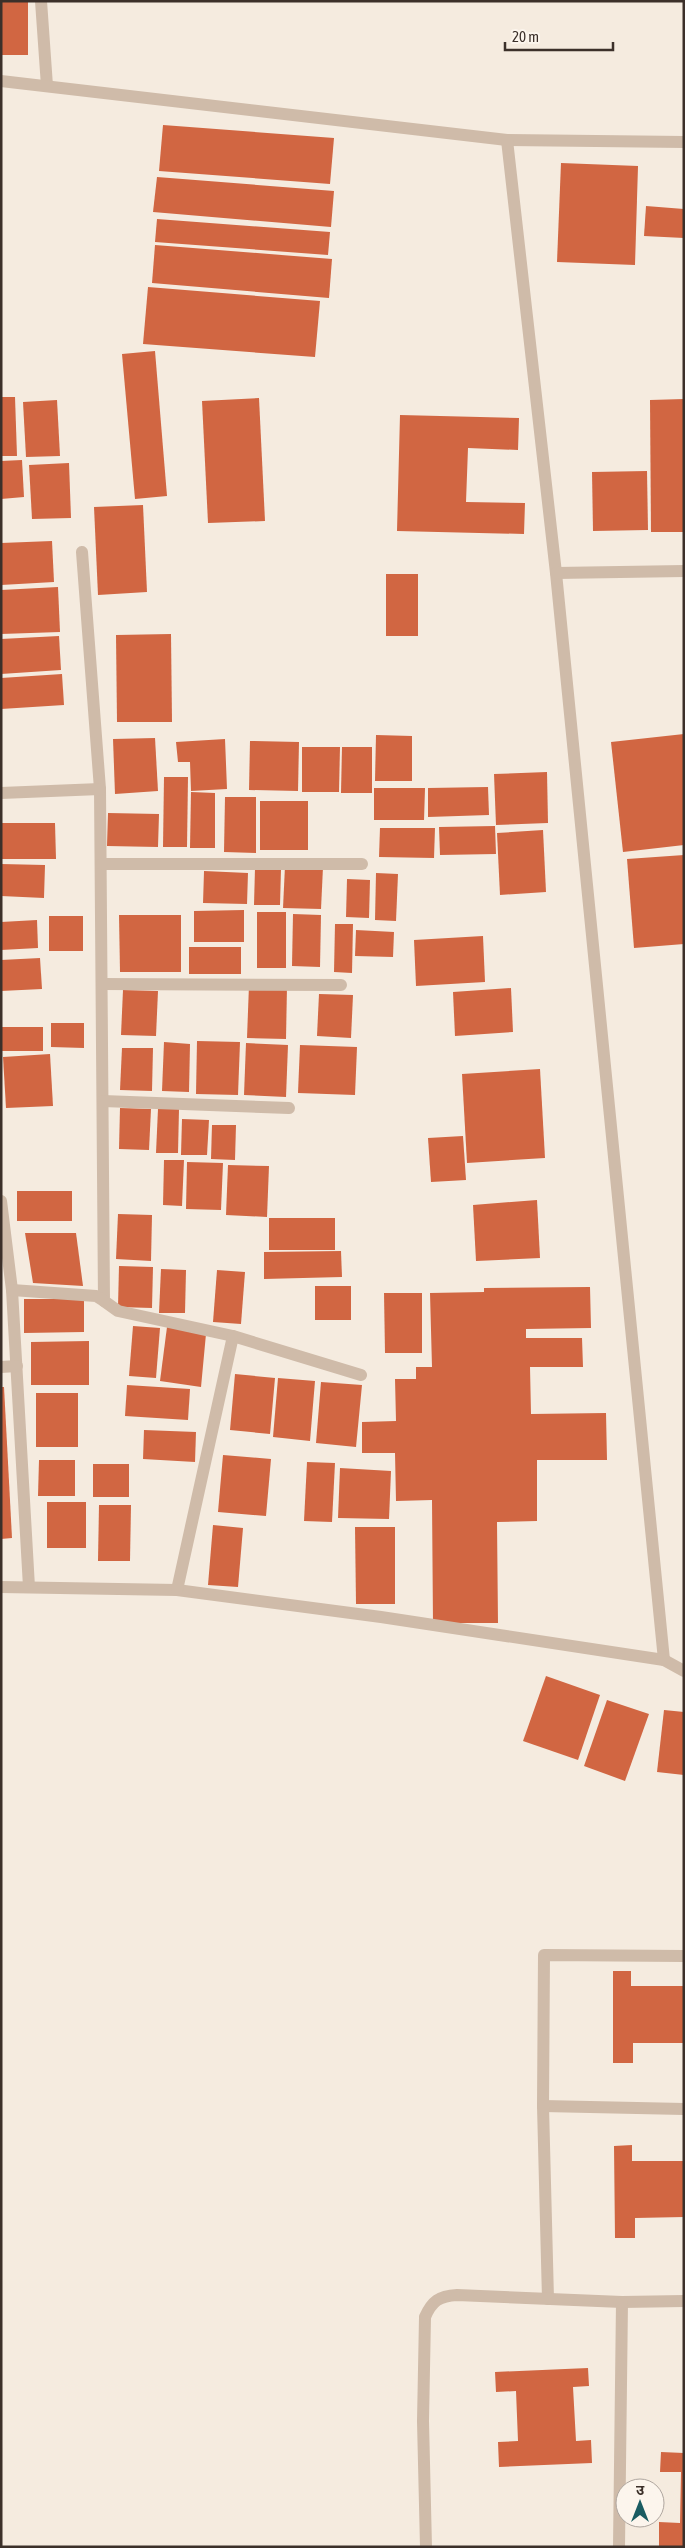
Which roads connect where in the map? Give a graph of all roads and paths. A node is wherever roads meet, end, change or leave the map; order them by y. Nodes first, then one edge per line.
1 (41, 1) edge
2 (1, 81) edge
3 (47, 86) junction
4 (506, 140) junction
5 (684, 142) edge
6 (82, 552) dead end
7 (684, 571) edge
8 (556, 573) junction
9 (100, 789) junction
10 (1, 793) edge
11 (102, 864) junction
12 (362, 864) dead end
13 (102, 984) junction
14 (341, 985) dead end
15 (103, 1102) junction
16 (289, 1108) dead end
17 (1, 1201) edge
18 (3, 1229) edge
19 (12, 1290) junction
20 (104, 1301) junction
21 (233, 1336) junction
22 (17, 1366) junction
23 (1, 1367) edge
24 (361, 1375) dead end
25 (1, 1587) edge
26 (29, 1588) junction
27 (177, 1590) junction
28 (664, 1660) junction
29 (684, 1671) edge
30 (684, 1956) edge
31 (544, 2106) junction
32 (684, 2109) edge
33 (548, 2299) junction
34 (684, 2301) edge
35 (622, 2302) junction
36 (426, 2547) edge
37 (618, 2547) edge

1 - 3 street
2 - 3 street
3 - 4 street
4 - 5 street
4 - 8 street
6 - 9 street
7 - 8 street
8 - 28 street
9 - 10 street
9 - 11 street
11 - 12 street
11 - 13 street
13 - 14 street
13 - 15 street
15 - 16 street
15 - 20 street
17 - 18 street
18 - 19 street
19 - 20 street
19 - 22 street
20 - 21 street
21 - 24 street
21 - 27 street
22 - 23 street
22 - 26 street
25 - 26 street
26 - 27 street
27 - 28 street
28 - 29 street
30 - 31 street
31 - 32 street
31 - 33 street
33 - 35 street
33 - 36 street
34 - 35 street
35 - 37 street

